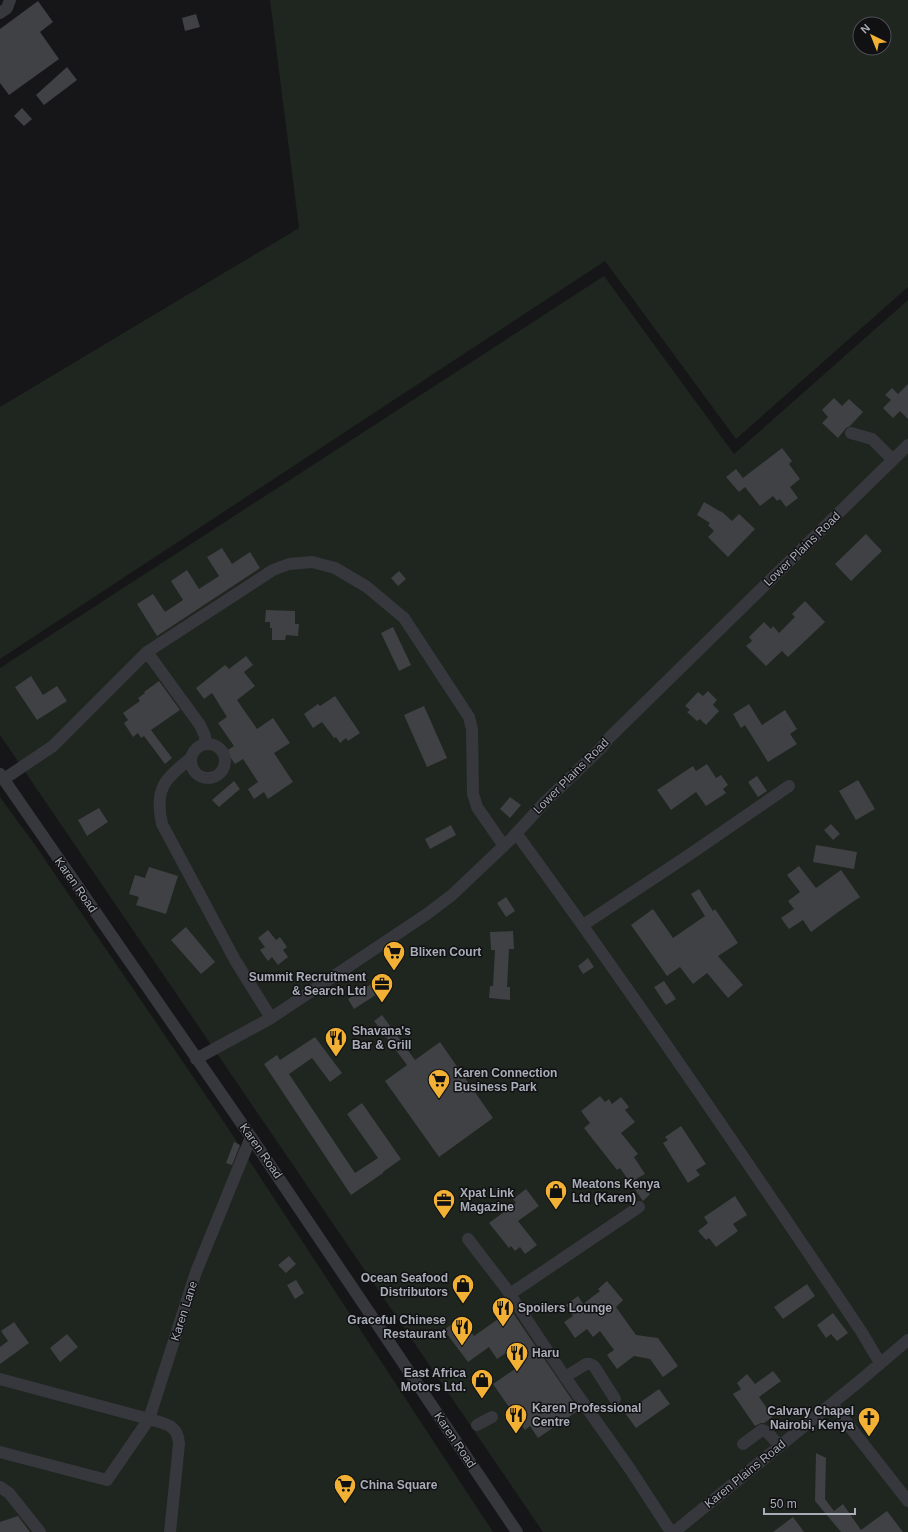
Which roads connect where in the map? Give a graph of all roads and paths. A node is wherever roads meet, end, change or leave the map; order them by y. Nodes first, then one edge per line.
1 (10, 0) edge
2 (0, 13) edge
3 (851, 433) dead end
4 (908, 446) edge
5 (894, 460) junction
6 (147, 652) junction
7 (205, 744) junction
8 (191, 758) junction
9 (2, 777) edge
10 (789, 786) dead end
11 (516, 833) junction
12 (504, 846) junction
13 (583, 925) junction
14 (272, 1018) junction
15 (196, 1059) junction
16 (251, 1137) junction
17 (639, 1207) dead end
18 (468, 1239) dead end
19 (510, 1294) junction
20 (908, 1340) edge
21 (880, 1363) junction
22 (565, 1378) junction
23 (0, 1379) edge
24 (615, 1399) dead end
25 (832, 1404) junction
26 (492, 1417) dead end
27 (149, 1419) junction
28 (477, 1425) dead end
29 (743, 1444) dead end
30 (780, 1446) junction
31 (0, 1452) edge
32 (0, 1487) edge
33 (908, 1501) edge
34 (40, 1532) edge
35 (170, 1532) edge
36 (517, 1532) edge
37 (672, 1532) edge

1 - 2 street
3 - 5 street
4 - 5 street, Lower Plains Road
5 - 11 street, Lower Plains Road
6 - 7 street
6 - 9 street
6 - 12 street
7 - 8 street
7 - 8 street
8 - 14 street
9 - 15 street, Karen Road
10 - 13 street
11 - 12 street, Lower Plains Road
11 - 13 street
12 - 14 street, Lower Plains Road
13 - 21 street
14 - 15 street, Lower Plains Road
15 - 16 street, Karen Road
16 - 27 street, Karen Lane
16 - 36 street, Karen Road
17 - 19 street
18 - 19 street
19 - 22 street
20 - 21 street, Karen Plains Road
21 - 25 street, Karen Plains Road
22 - 24 street
22 - 37 street
23 - 27 street
25 - 30 street, Karen Plains Road
25 - 33 street
26 - 28 street
27 - 31 street, Karen Lane
27 - 35 street
29 - 30 street
30 - 37 street, Karen Plains Road
32 - 34 street

